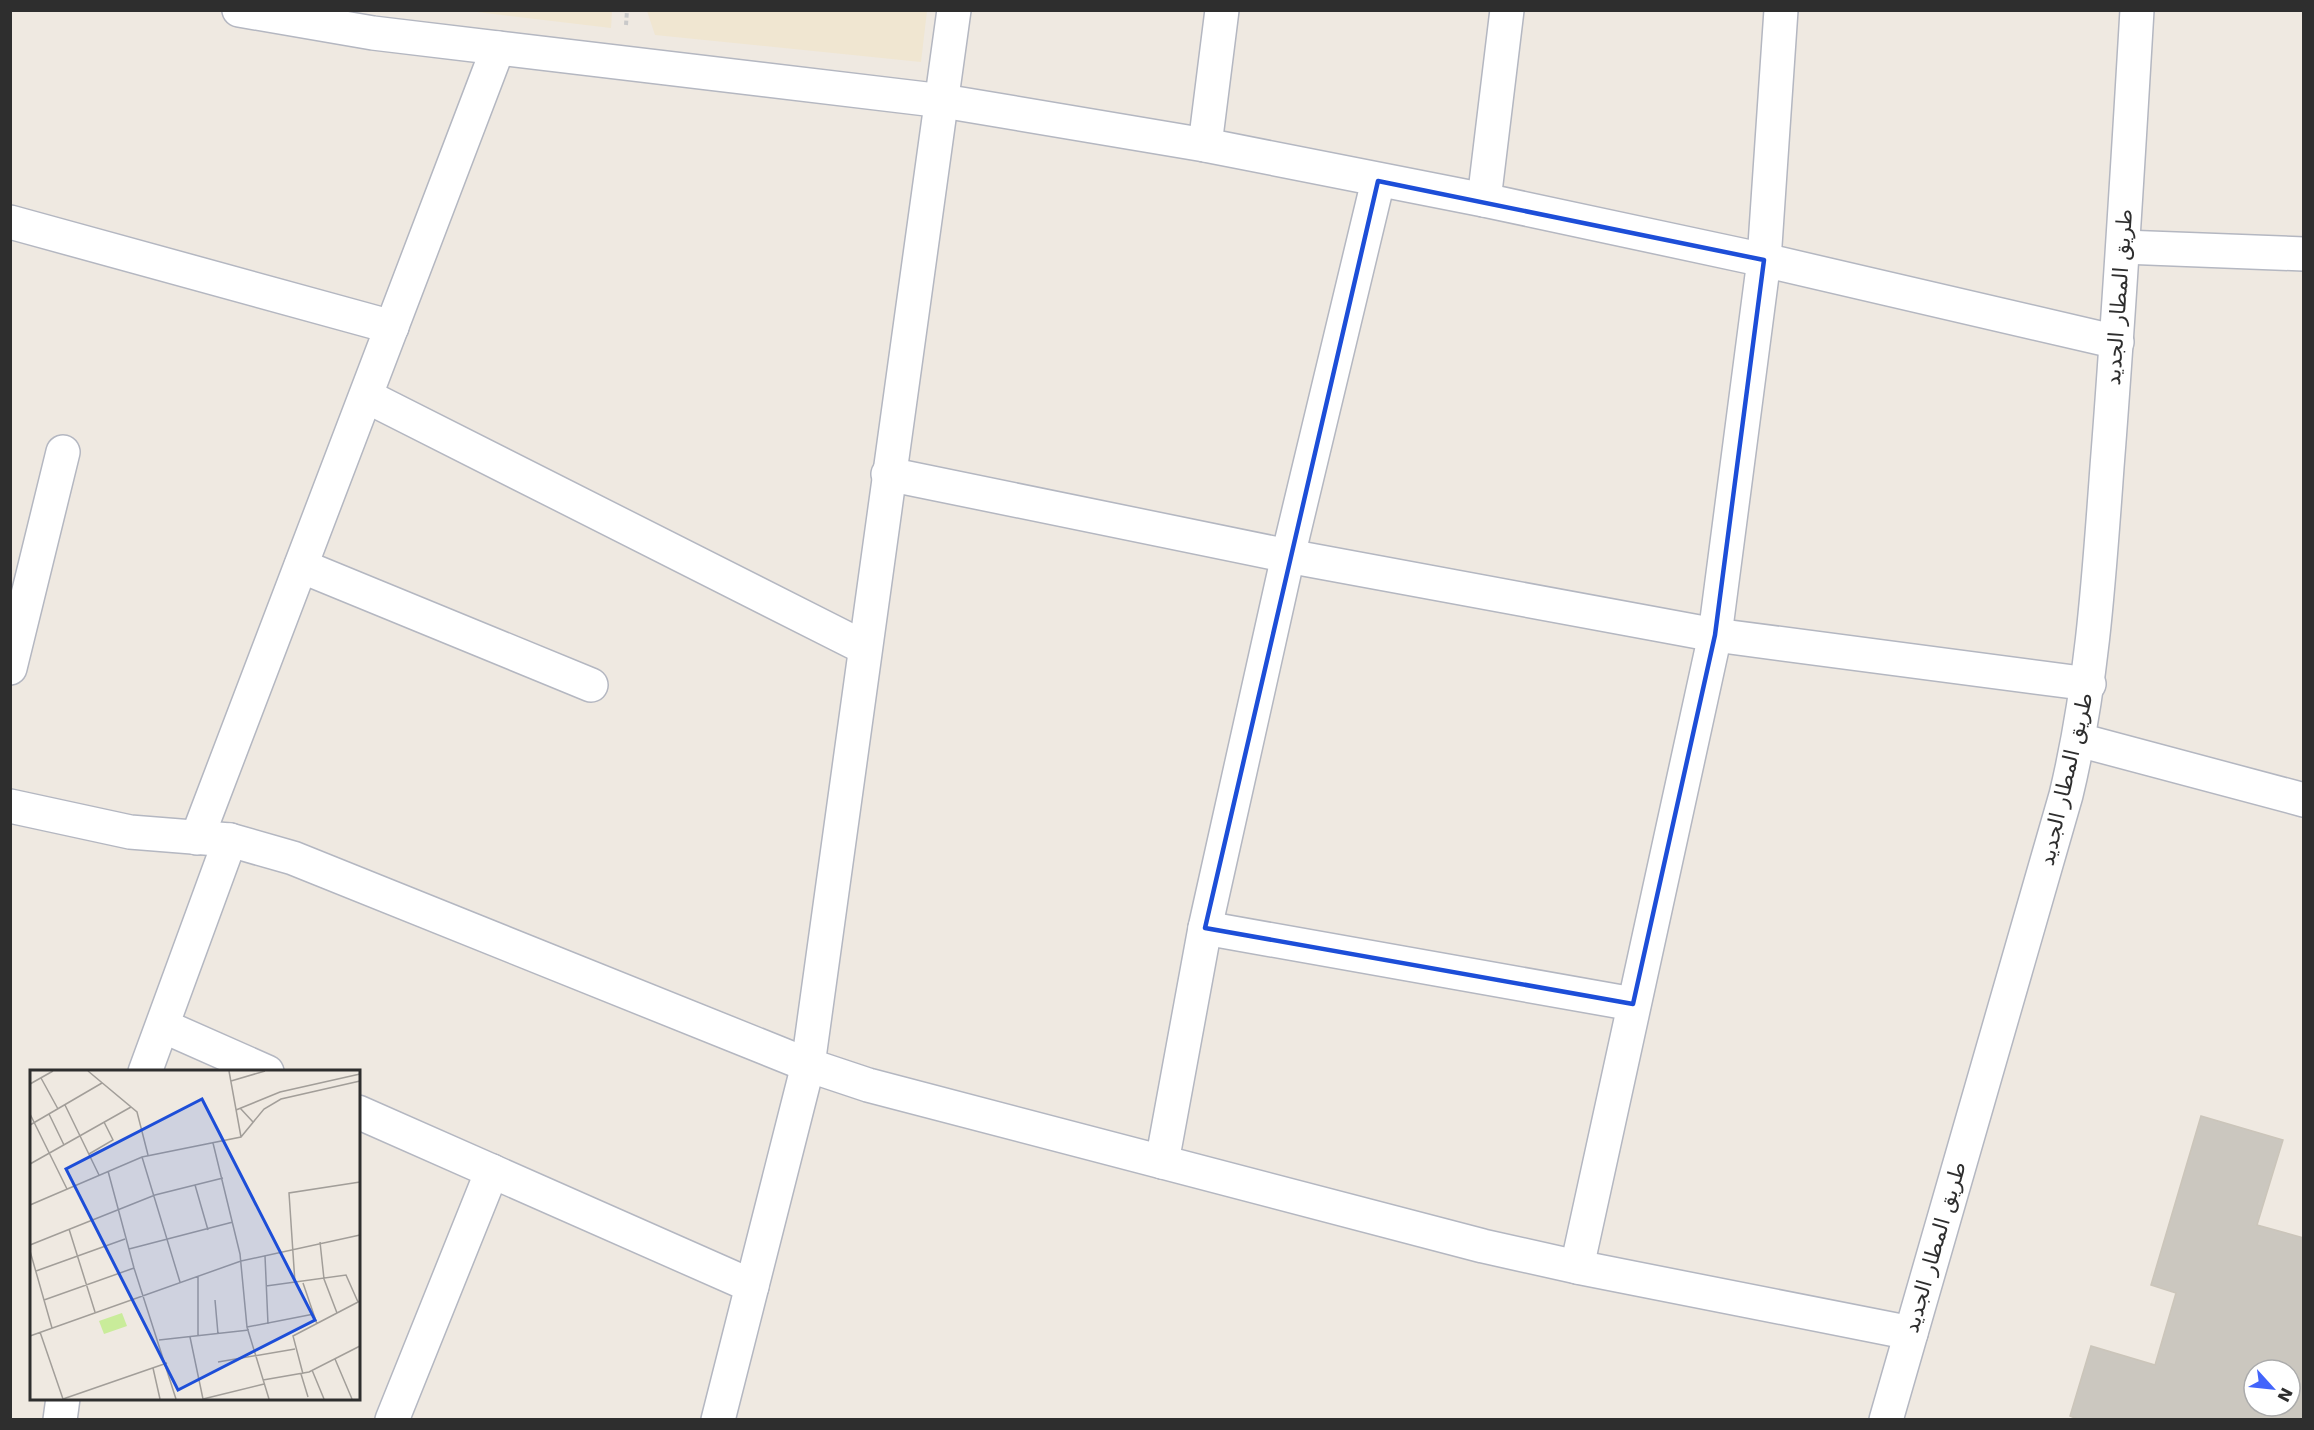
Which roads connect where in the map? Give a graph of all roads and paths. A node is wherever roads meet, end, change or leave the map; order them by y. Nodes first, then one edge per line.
1 (239, 10) edge
2 (954, 10) edge
3 (1222, 10) edge
4 (1507, 10) edge
5 (1781, 10) edge
6 (2137, 10) edge
7 (274, 14) edge
8 (498, 48) junction
9 (943, 101) junction
10 (1205, 145) junction
11 (1378, 181) junction
12 (1484, 200) junction
13 (10, 222) edge
14 (2123, 247) junction
15 (2304, 255) edge
16 (1764, 260) junction
17 (392, 327) junction
18 (2117, 342) junction
19 (366, 396) junction
20 (63, 452) dead end
21 (888, 474) junction
22 (1288, 556) junction
23 (301, 566) junction
24 (1715, 635) junction
25 (865, 648) junction
26 (10, 668) edge
27 (2089, 684) junction
28 (591, 685) dead end
29 (2079, 740) junction
30 (2304, 800) edge
31 (10, 806) edge
32 (197, 838) junction
33 (231, 840) junction
34 (1204, 928) junction
35 (1634, 1004) junction
36 (163, 1026) junction
37 (808, 1065) junction
38 (145, 1070) edge
39 (265, 1070) edge
40 (360, 1113) edge
41 (1161, 1162) junction
42 (492, 1171) junction
43 (1577, 1268) junction
44 (752, 1286) junction
45 (1911, 1333) junction
46 (63, 1400) edge
47 (60, 1419) edge
48 (392, 1419) edge
49 (718, 1419) edge
50 (1886, 1419) edge

1 - 7 street
2 - 9 street
3 - 10 street
4 - 12 street
5 - 16 street
6 - 14 street, طريق المطار الجديد
7 - 8 street
8 - 9 street
8 - 17 street
9 - 10 street
9 - 21 street
10 - 11 street
11 - 12 street
11 - 22 street
12 - 16 street
13 - 17 street
14 - 15 street
14 - 18 street, طريق المطار الجديد
16 - 18 street
16 - 24 street
17 - 19 street
18 - 27 street, طريق المطار الجديد
19 - 23 street
19 - 25 street
20 - 26 street
21 - 22 street
21 - 25 street
22 - 24 street
22 - 34 street
23 - 28 street
23 - 32 street
24 - 27 street
24 - 35 street
25 - 37 street
27 - 29 street, طريق المطار الجديد
29 - 30 street
29 - 45 street, طريق المطار الجديد
31 - 32 street
32 - 33 street
33 - 36 street
33 - 37 street
34 - 35 street
34 - 41 street
35 - 43 street
36 - 38 street
36 - 39 street
37 - 41 street
37 - 44 street
40 - 42 street
41 - 43 street
42 - 44 street
42 - 48 street
43 - 45 street
44 - 49 street
45 - 50 street, طريق المطار الجديد
46 - 47 street

